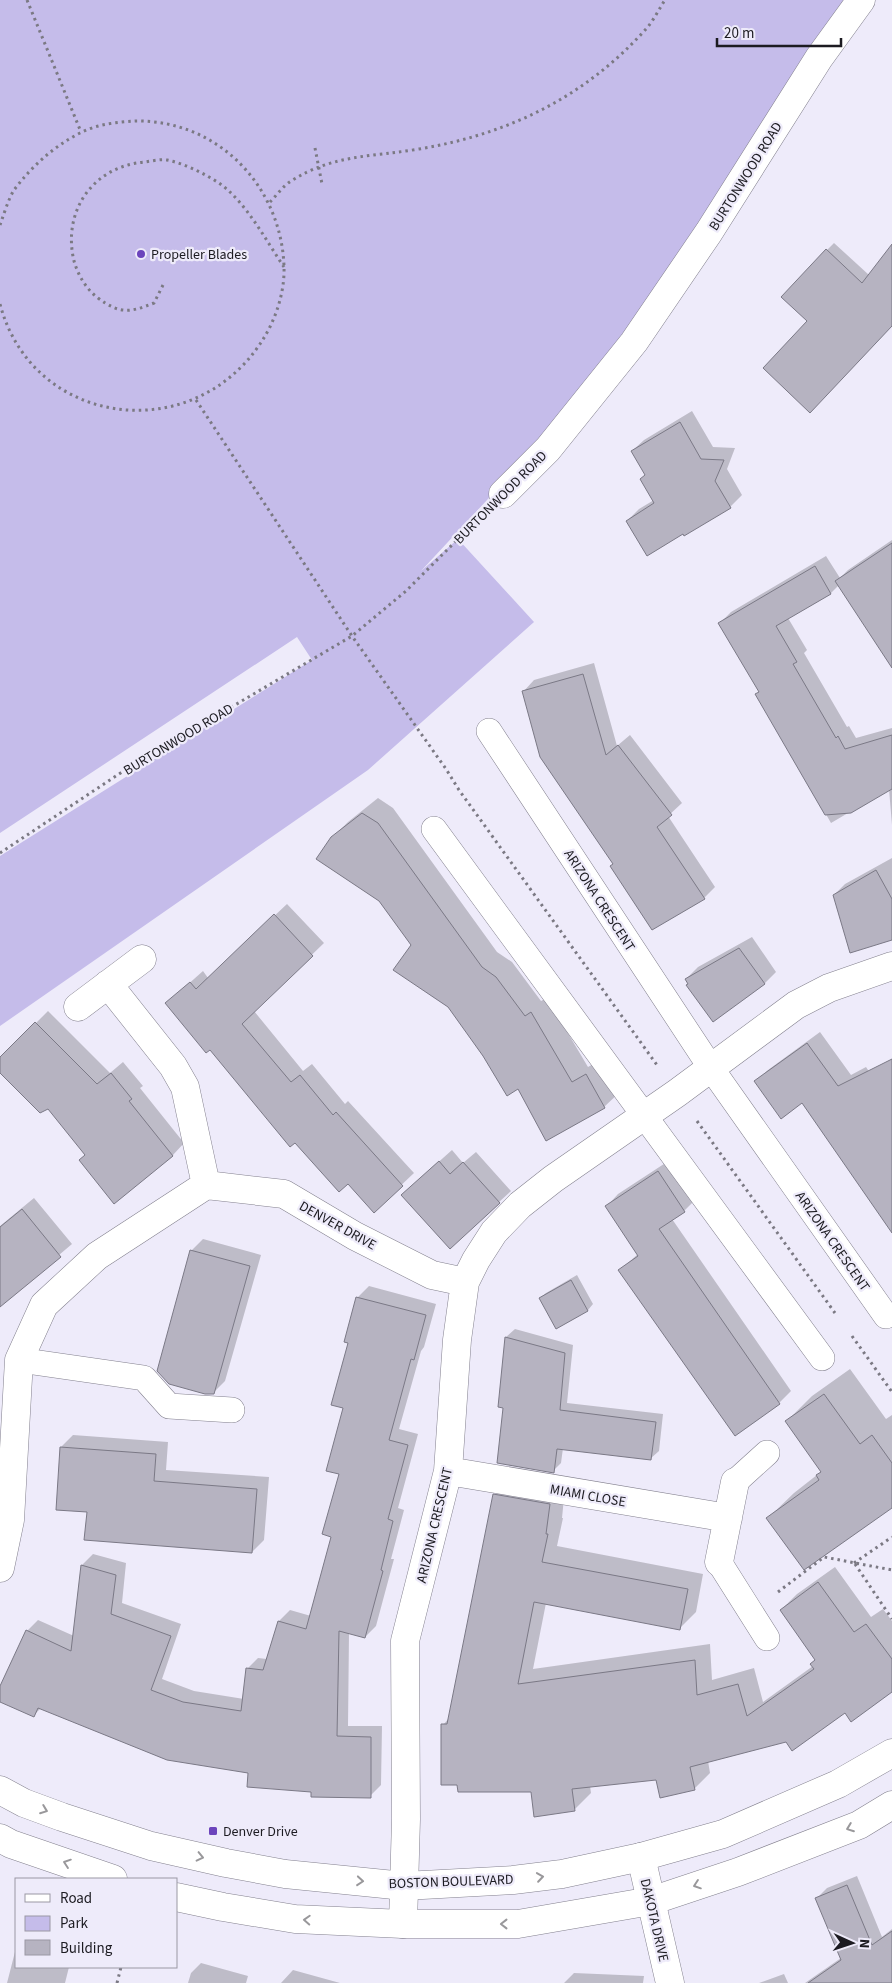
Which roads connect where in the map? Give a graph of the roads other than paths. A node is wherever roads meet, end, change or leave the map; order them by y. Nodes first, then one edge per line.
1 (861, 0) edge
2 (503, 494) road end
3 (489, 731) dead end
4 (434, 829) dead end
5 (142, 959) dead end
6 (892, 966) edge
7 (108, 984) junction
8 (78, 1007) dead end
9 (711, 1068) junction
10 (644, 1116) junction
11 (206, 1185) junction
12 (465, 1282) junction
13 (886, 1316) dead end
14 (822, 1358) dead end
15 (10, 1359) edge
16 (232, 1410) dead end
17 (767, 1453) dead end
18 (448, 1471) junction
19 (734, 1482) joint
20 (728, 1518) junction
21 (719, 1562) joint
22 (0, 1568) edge
23 (767, 1638) dead end
24 (892, 1753) edge
25 (0, 1790) edge
26 (892, 1805) edge
27 (0, 1838) edge
28 (641, 1857) junction
29 (110, 1878) edge
30 (404, 1886) junction
31 (178, 1897) edge
32 (650, 1901) junction
33 (403, 1924) junction
34 (670, 1983) edge

1 - 2 street, BURTONWOOD ROAD
3 - 9 lane, ARIZONA CRESCENT
4 - 10 lane
5 - 7 street
6 - 9 street, ARIZONA CRESCENT
7 - 8 street
7 - 11 street
9 - 10 street, ARIZONA CRESCENT
9 - 13 lane, ARIZONA CRESCENT
10 - 12 street, ARIZONA CRESCENT
10 - 14 lane
11 - 12 street, DENVER DRIVE
11 - 15 street
12 - 18 street, ARIZONA CRESCENT
15 - 16 lane
15 - 22 street
17 - 19 lane
18 - 20 street, MIAMI CLOSE
18 - 30 street, ARIZONA CRESCENT
19 - 20 street
20 - 21 street
21 - 23 lane
24 - 28 street, BOSTON BOULEVARD
25 -> 30 street, BOSTON BOULEVARD
26 -> 32 street
29 -> 27 street
30 -> 28 street, BOSTON BOULEVARD
28 - 32 street, DAKOTA DRIVE
30 - 33 street, ARIZONA CRESCENT
33 -> 31 street
32 -> 33 street
32 - 34 street, DAKOTA DRIVE

